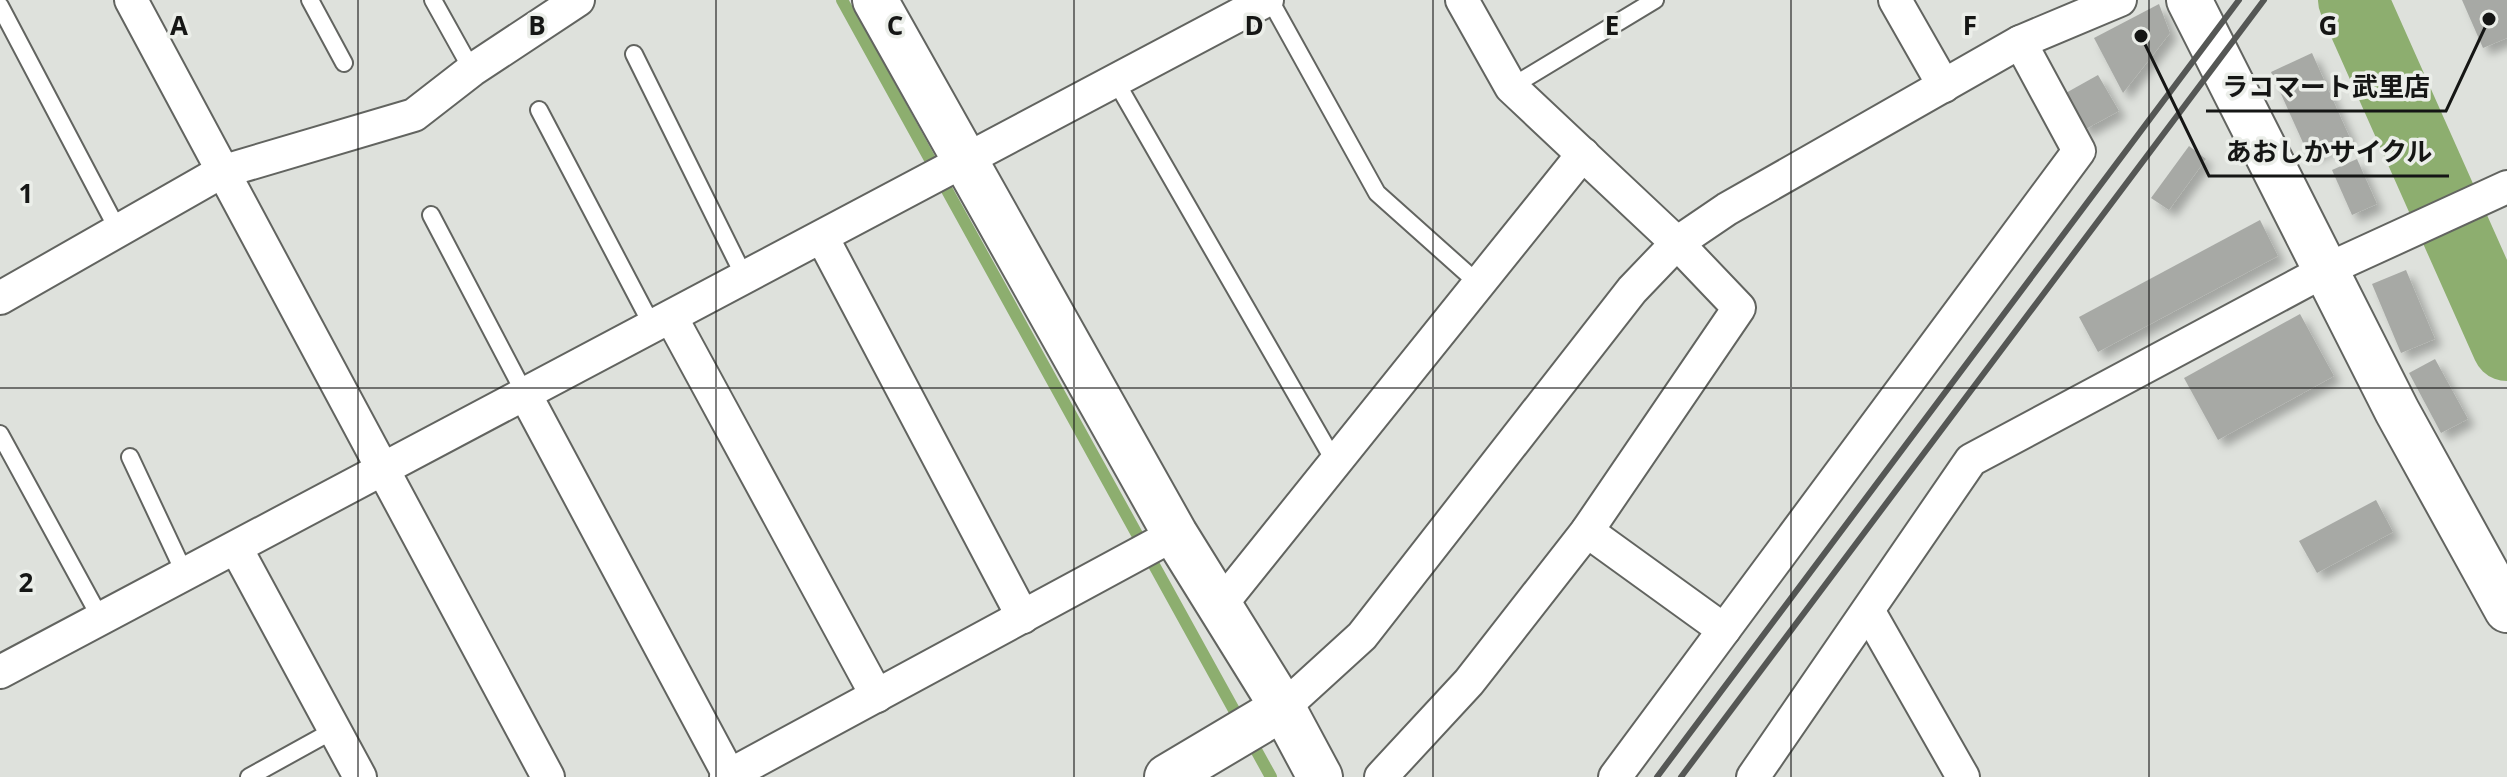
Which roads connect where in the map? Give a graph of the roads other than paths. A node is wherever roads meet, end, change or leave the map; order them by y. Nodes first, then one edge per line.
1 (131, 0) edge
2 (310, 0) edge
3 (433, 0) edge
4 (578, 0) edge
5 (875, 0) edge
6 (1268, 0) edge
7 (1462, 0) edge
8 (1655, 0) edge
9 (1895, 0) edge
10 (2120, 0) edge
11 (2189, 0) edge
12 (0, 6) edge
13 (2020, 42) junction
14 (634, 54) dead end
15 (344, 63) dead end
16 (472, 70) junction
17 (1115, 80) junction
18 (1944, 86) junction
19 (1511, 87) junction
20 (539, 110) dead end
21 (1583, 154) junction
22 (965, 161) junction
23 (221, 172) junction
24 (2507, 187) edge
25 (431, 215) dead end
26 (118, 230) junction
27 (822, 237) junction
28 (1677, 243) junction
29 (2328, 269) junction
30 (745, 278) junction
31 (1480, 285) junction
32 (0, 298) edge
33 (662, 322) junction
34 (526, 396) junction
35 (0, 434) edge
36 (130, 457) dead end
37 (1337, 465) junction
38 (381, 471) junction
39 (1587, 531) junction
40 (1175, 534) junction
41 (236, 548) junction
42 (185, 574) junction
43 (1219, 607) junction
44 (2507, 610) edge
45 (1869, 612) junction
46 (1023, 617) junction
47 (101, 619) junction
48 (1724, 630) junction
49 (0, 672) edge
50 (877, 696) junction
51 (1283, 708) junction
52 (334, 730) junction
53 (728, 776) edge
54 (249, 777) edge
55 (360, 777) edge
56 (548, 777) edge
57 (1167, 777) edge
58 (1320, 777) edge
59 (1381, 777) edge
60 (1615, 777) edge
61 (1753, 777) edge
62 (1963, 777) edge

1 - 23 street
2 - 15 lane
3 - 16 lane
4 - 16 street
5 - 22 street
6 - 17 street
6 - 31 lane
7 - 19 street
8 - 19 lane
9 - 18 street
10 - 13 street
11 - 29 street
12 - 26 lane
13 - 18 street
13 - 48 street
14 - 30 lane
16 - 23 street
17 - 22 street
17 - 37 lane
18 - 28 street
19 - 21 street
20 - 33 lane
21 - 28 street
21 - 31 street
22 - 27 street
22 - 40 street
23 - 26 street
23 - 38 street
24 - 29 street
25 - 34 lane
26 - 32 street
27 - 30 street
27 - 46 street
28 - 39 street
28 - 51 street
29 - 44 street
29 - 45 street
30 - 33 street
31 - 37 street
33 - 34 street
33 - 50 street
34 - 38 street
34 - 53 street
35 - 47 lane
36 - 42 lane
37 - 43 street
38 - 41 street
38 - 56 street
39 - 48 street
39 - 59 street
40 - 43 street
40 - 46 street
41 - 42 street
41 - 52 street
42 - 47 street
43 - 51 street
45 - 61 street
45 - 62 street
46 - 50 street
47 - 49 street
48 - 60 street
50 - 53 street
51 - 57 street
51 - 58 street
52 - 54 lane
52 - 55 street

